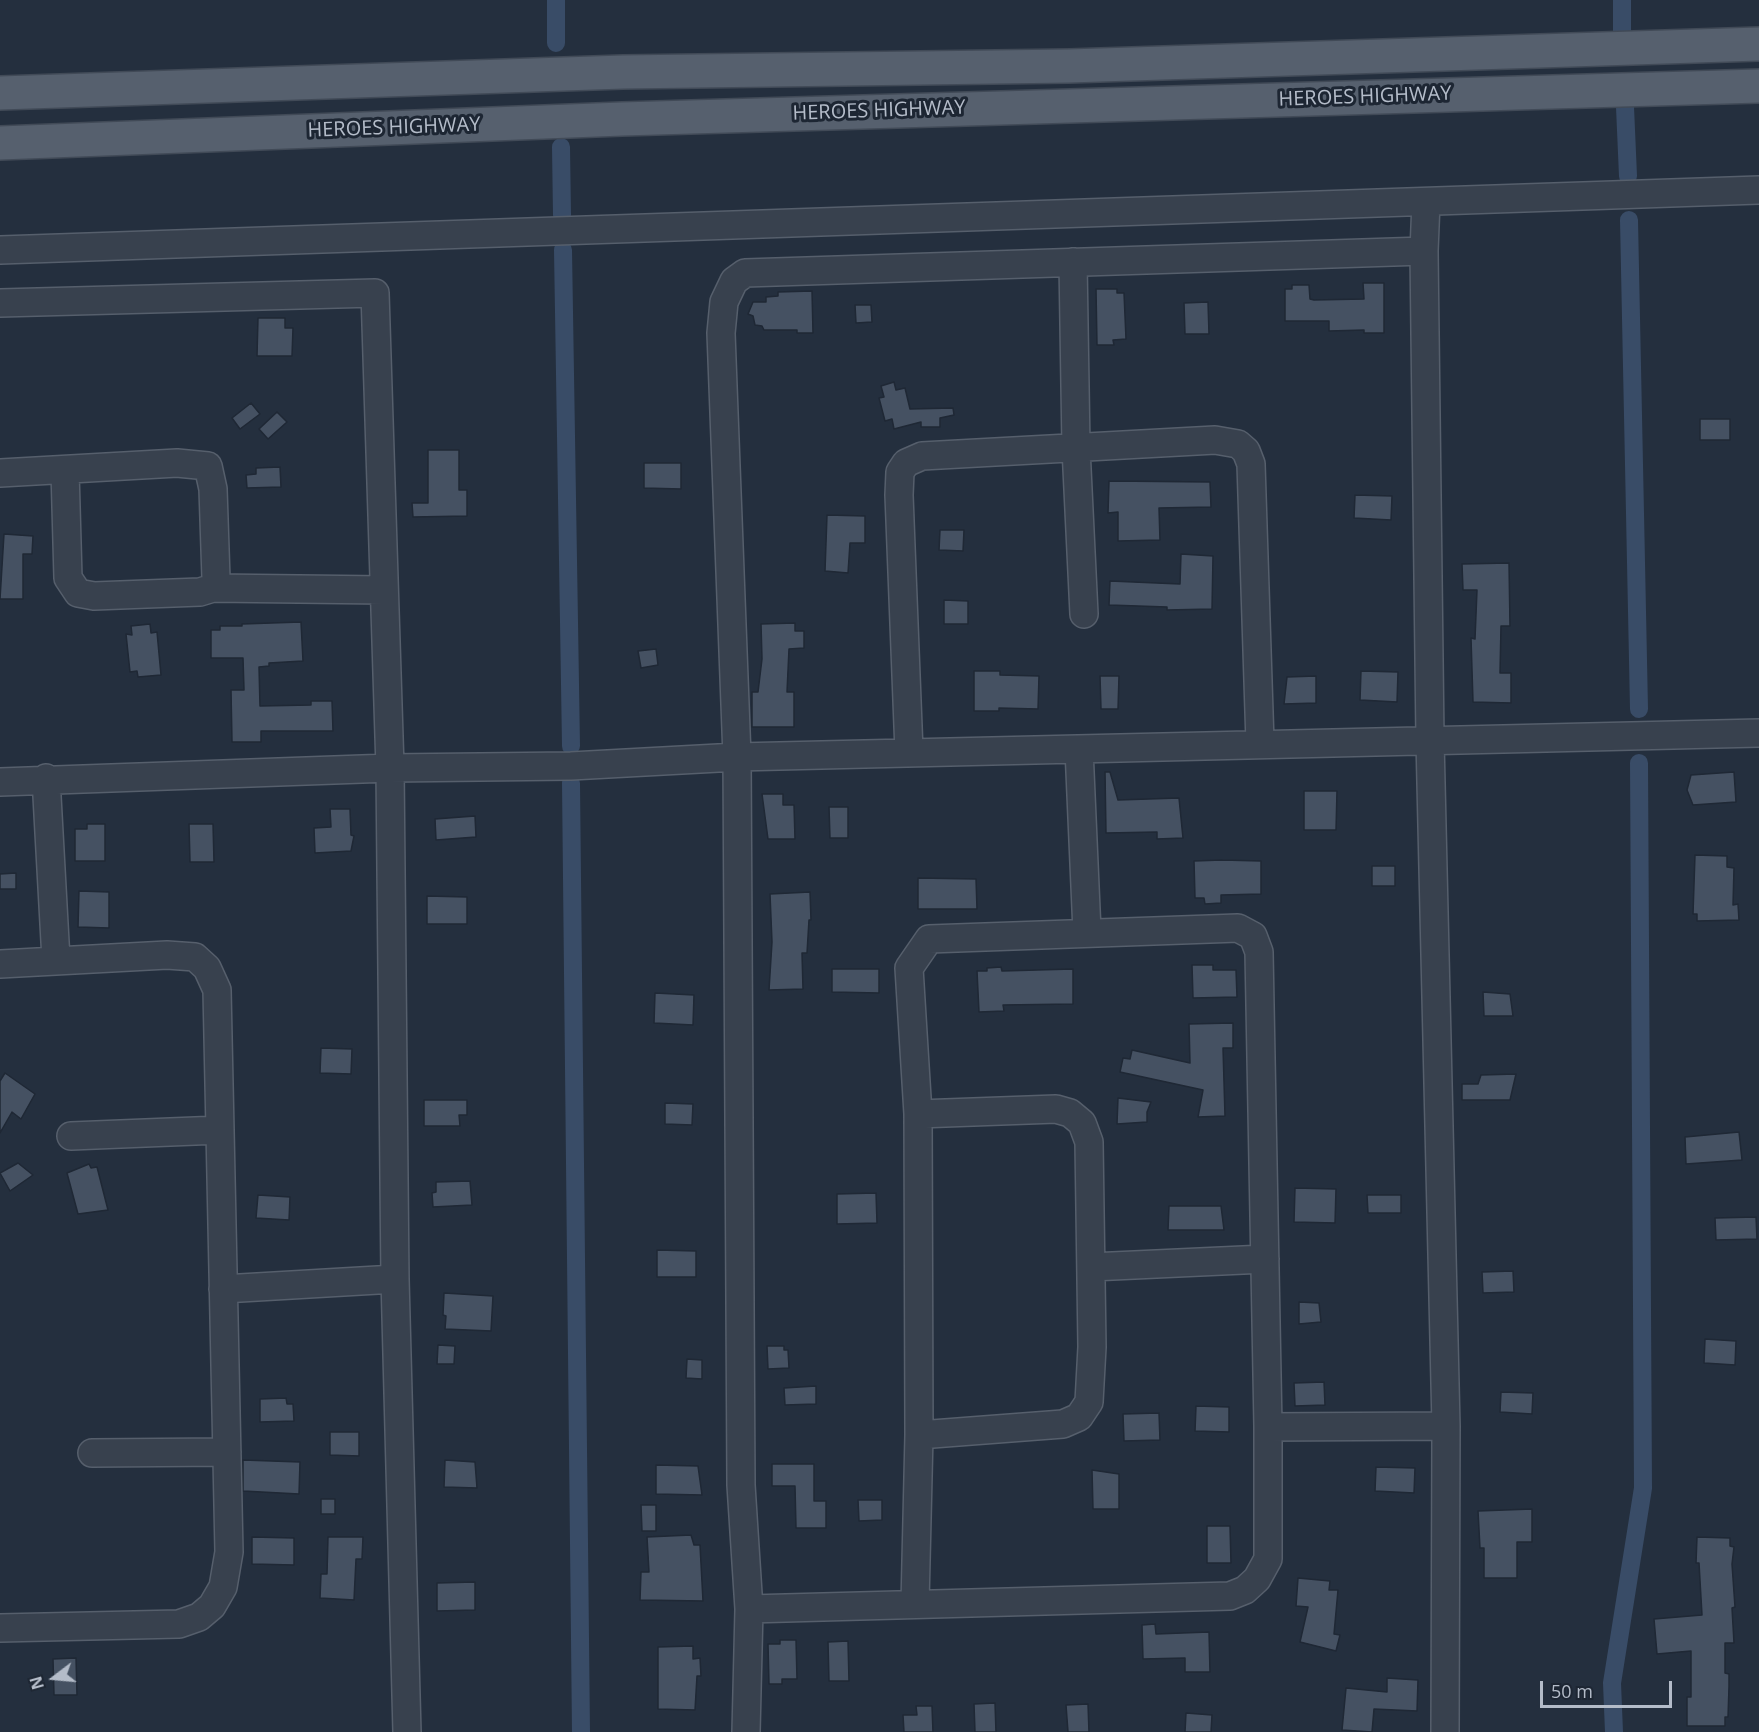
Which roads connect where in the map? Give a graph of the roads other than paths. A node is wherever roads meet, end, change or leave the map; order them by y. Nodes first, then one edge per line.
1 (1759, 44) edge
2 (1759, 86) edge
3 (0, 93) edge
4 (0, 143) edge
5 (1759, 190) edge
6 (1426, 202) junction
7 (0, 250) edge
8 (1424, 251) junction
9 (1073, 262) junction
10 (0, 303) edge
11 (1076, 448) junction
12 (65, 471) junction
13 (0, 473) edge
14 (213, 588) junction
15 (384, 590) junction
16 (1084, 614) dead end
17 (1759, 733) edge
18 (1430, 740) junction
19 (1260, 743) junction
20 (1079, 749) junction
21 (909, 752) junction
22 (737, 757) junction
23 (390, 768) junction
24 (46, 778) junction
25 (0, 782) edge
26 (1087, 932) junction
27 (56, 960) junction
28 (0, 964) edge
29 (918, 1114) junction
30 (220, 1130) junction
31 (70, 1137) dead end
32 (1265, 1259) junction
33 (1091, 1267) junction
34 (395, 1278) junction
35 (223, 1289) junction
36 (1446, 1426) junction
37 (1268, 1427) junction
38 (919, 1435) junction
39 (227, 1452) junction
40 (92, 1453) dead end
41 (915, 1603) junction
42 (749, 1609) junction
43 (0, 1628) edge
44 (407, 1732) edge
45 (746, 1732) edge
46 (1445, 1732) edge

1 - 3 main road, HEROES HIGHWAY
2 - 4 main road, HEROES HIGHWAY
5 - 6 street
6 - 7 street
6 - 8 street
8 - 9 street
8 - 18 street
9 - 11 street
9 - 22 street
10 - 15 street
11 - 16 street
11 - 19 street
11 - 21 street
12 - 13 street
12 - 14 street
12 - 14 street
14 - 15 street
15 - 23 street
17 - 18 street
18 - 19 street
18 - 36 street
19 - 20 street
20 - 21 street
20 - 26 street
21 - 22 street
22 - 23 street
22 - 42 street
23 - 24 street
23 - 34 street
24 - 25 street
24 - 27 street
26 - 29 street
26 - 32 street
27 - 28 street
27 - 30 street
29 - 33 street
29 - 38 street
30 - 31 street
30 - 35 street
32 - 33 street
32 - 37 street
33 - 38 street
34 - 35 street
34 - 44 street
35 - 39 street
36 - 37 street
36 - 46 street
37 - 41 street
38 - 41 street
39 - 40 street
39 - 43 street
41 - 42 street
42 - 45 street

